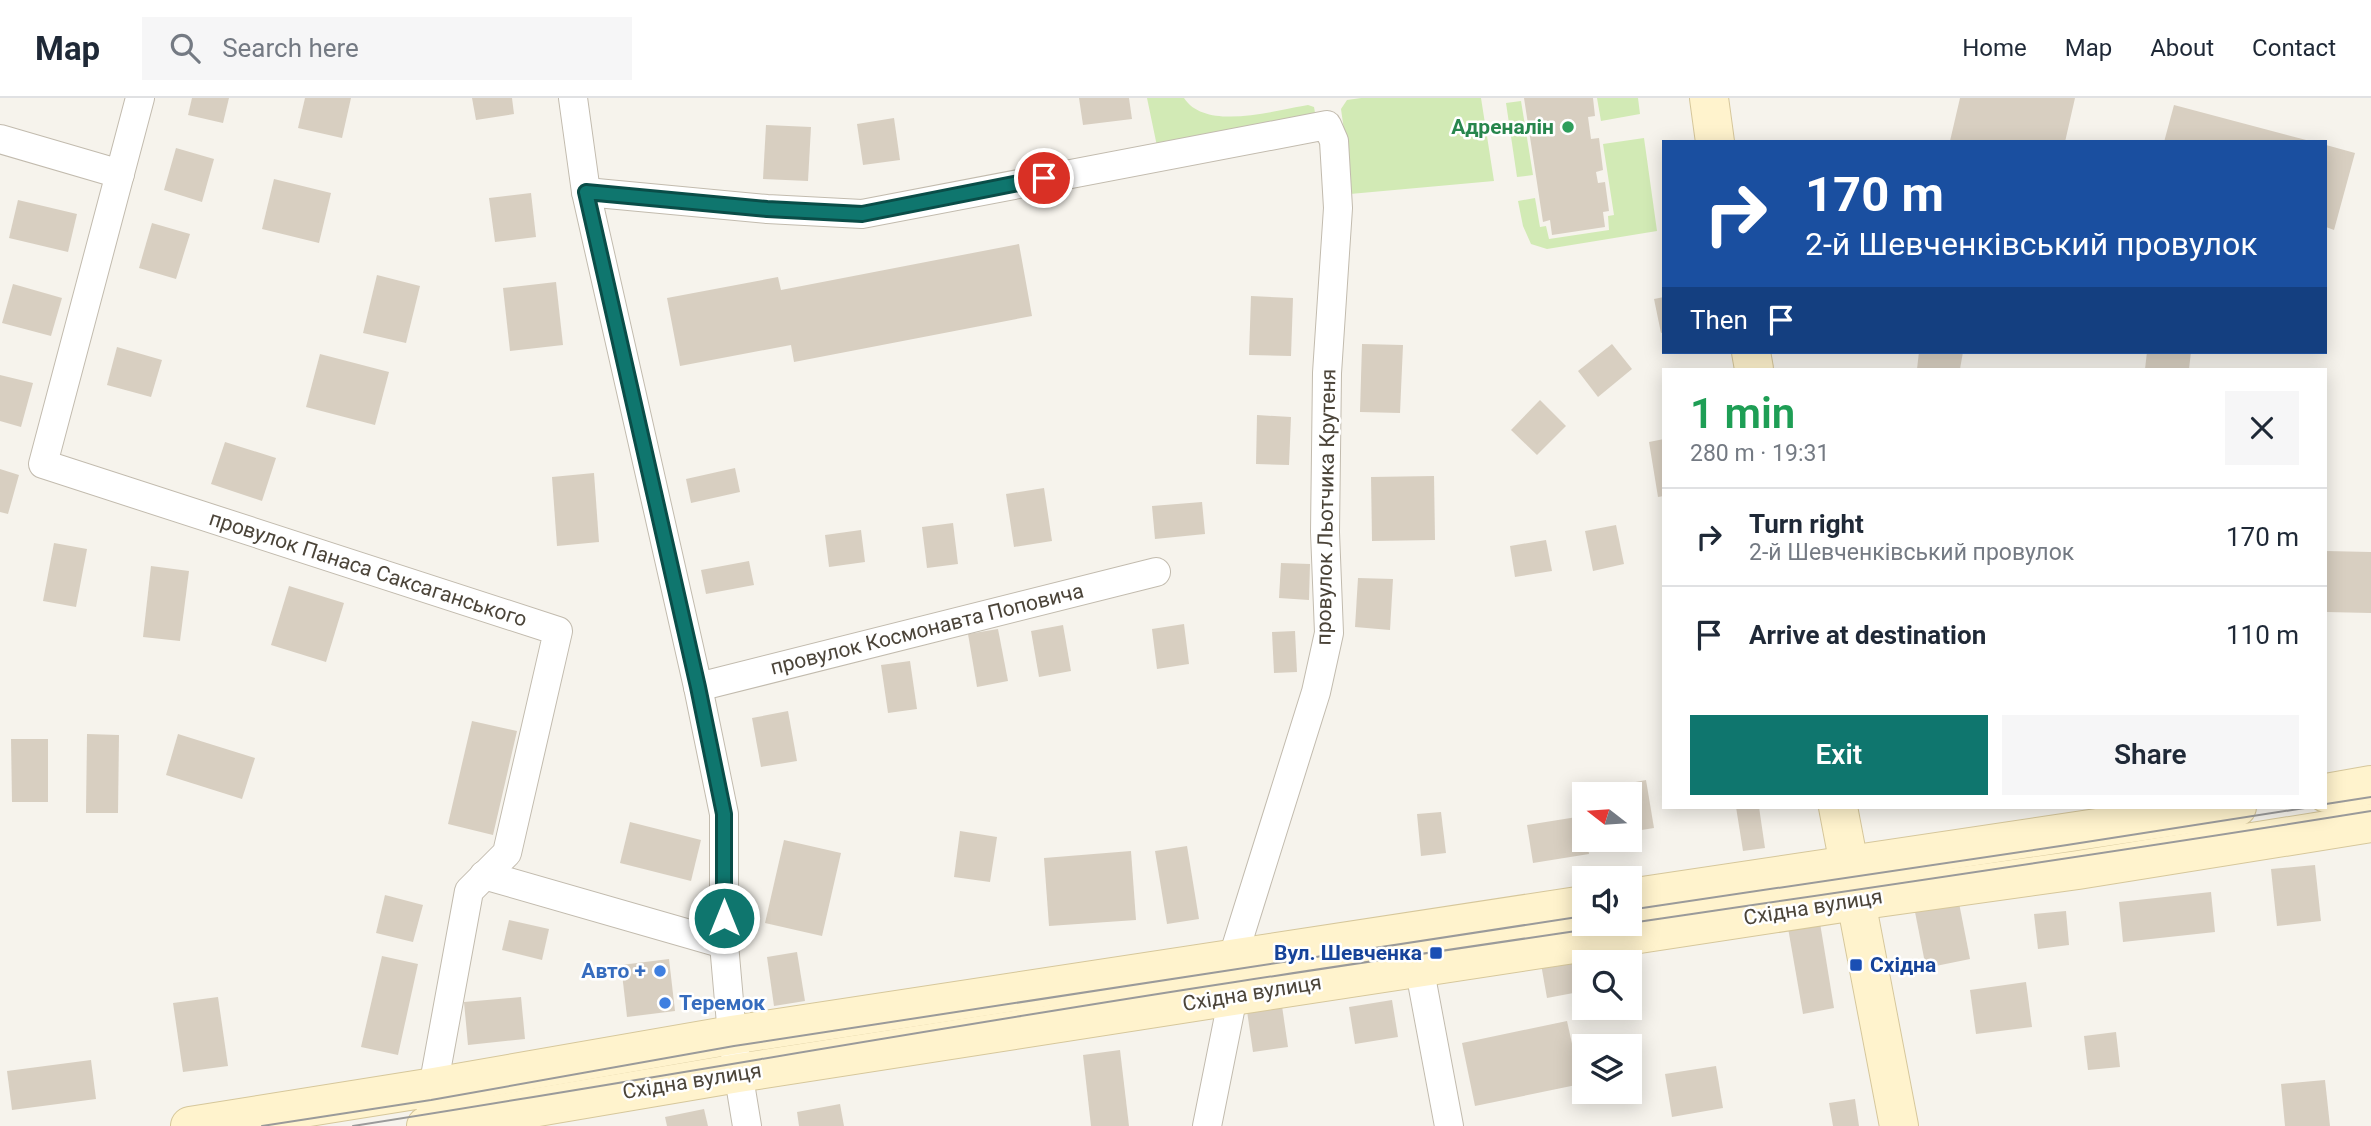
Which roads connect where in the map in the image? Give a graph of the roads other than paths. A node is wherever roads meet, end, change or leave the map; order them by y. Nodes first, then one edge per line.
1 (140, 98) edge
2 (573, 98) edge
3 (1709, 98) edge
4 (0, 139) edge
5 (1716, 140) edge
6 (120, 174) junction
7 (586, 192) junction
8 (1156, 572) dead end
9 (698, 687) junction
10 (2371, 785) edge
11 (2327, 793) edge
12 (1838, 809) edge
13 (2227, 809) edge
14 (2371, 823) edge
15 (484, 875) junction
16 (1853, 883) junction
17 (1642, 897) edge
18 (1572, 907) edge
19 (1412, 930) junction
20 (724, 943) junction
21 (1233, 957) junction
22 (1418, 968) junction
23 (1233, 996) junction
24 (732, 1035) junction
25 (738, 1073) junction
26 (434, 1087) junction
27 (190, 1126) edge
28 (427, 1126) edge
29 (747, 1126) edge
30 (1208, 1126) edge
31 (1449, 1126) edge
32 (1899, 1126) edge

1 - 6 street, провулок Панаса Саксаганського
2 - 7 street
3 - 5 street
4 - 6 street
6 - 15 street, провулок Панаса Саксаганського
7 - 9 street
7 - 21 street, провулок Льотчика Крутеня
8 - 9 street, провулок Космонавта Поповича
9 - 20 street
10 - 11 street
12 - 16 street
13 - 16 street, Східна вулиця
14 - 16 street, Східна вулиця
15 - 20 street
15 - 26 street, провулок Панаса Саксаганського
16 - 17 street, Східна вулиця
16 - 22 street, Східна вулиця
16 - 32 street
18 - 19 street, Східна вулиця
19 - 21 street, Східна вулиця
19 - 22 street
20 - 24 street
21 - 23 street, провулок Льотчика Крутеня
21 - 24 street, Східна вулиця
22 - 23 street, Східна вулиця
22 - 31 street
23 - 25 street, Східна вулиця
23 - 30 street, провулок Льотчика Крутеня
24 - 25 street
24 - 26 street, Східна вулиця
25 - 28 street, Східна вулиця
25 - 29 street
26 - 27 street, Східна вулиця
26 - 28 street, провулок Панаса Саксаганського

